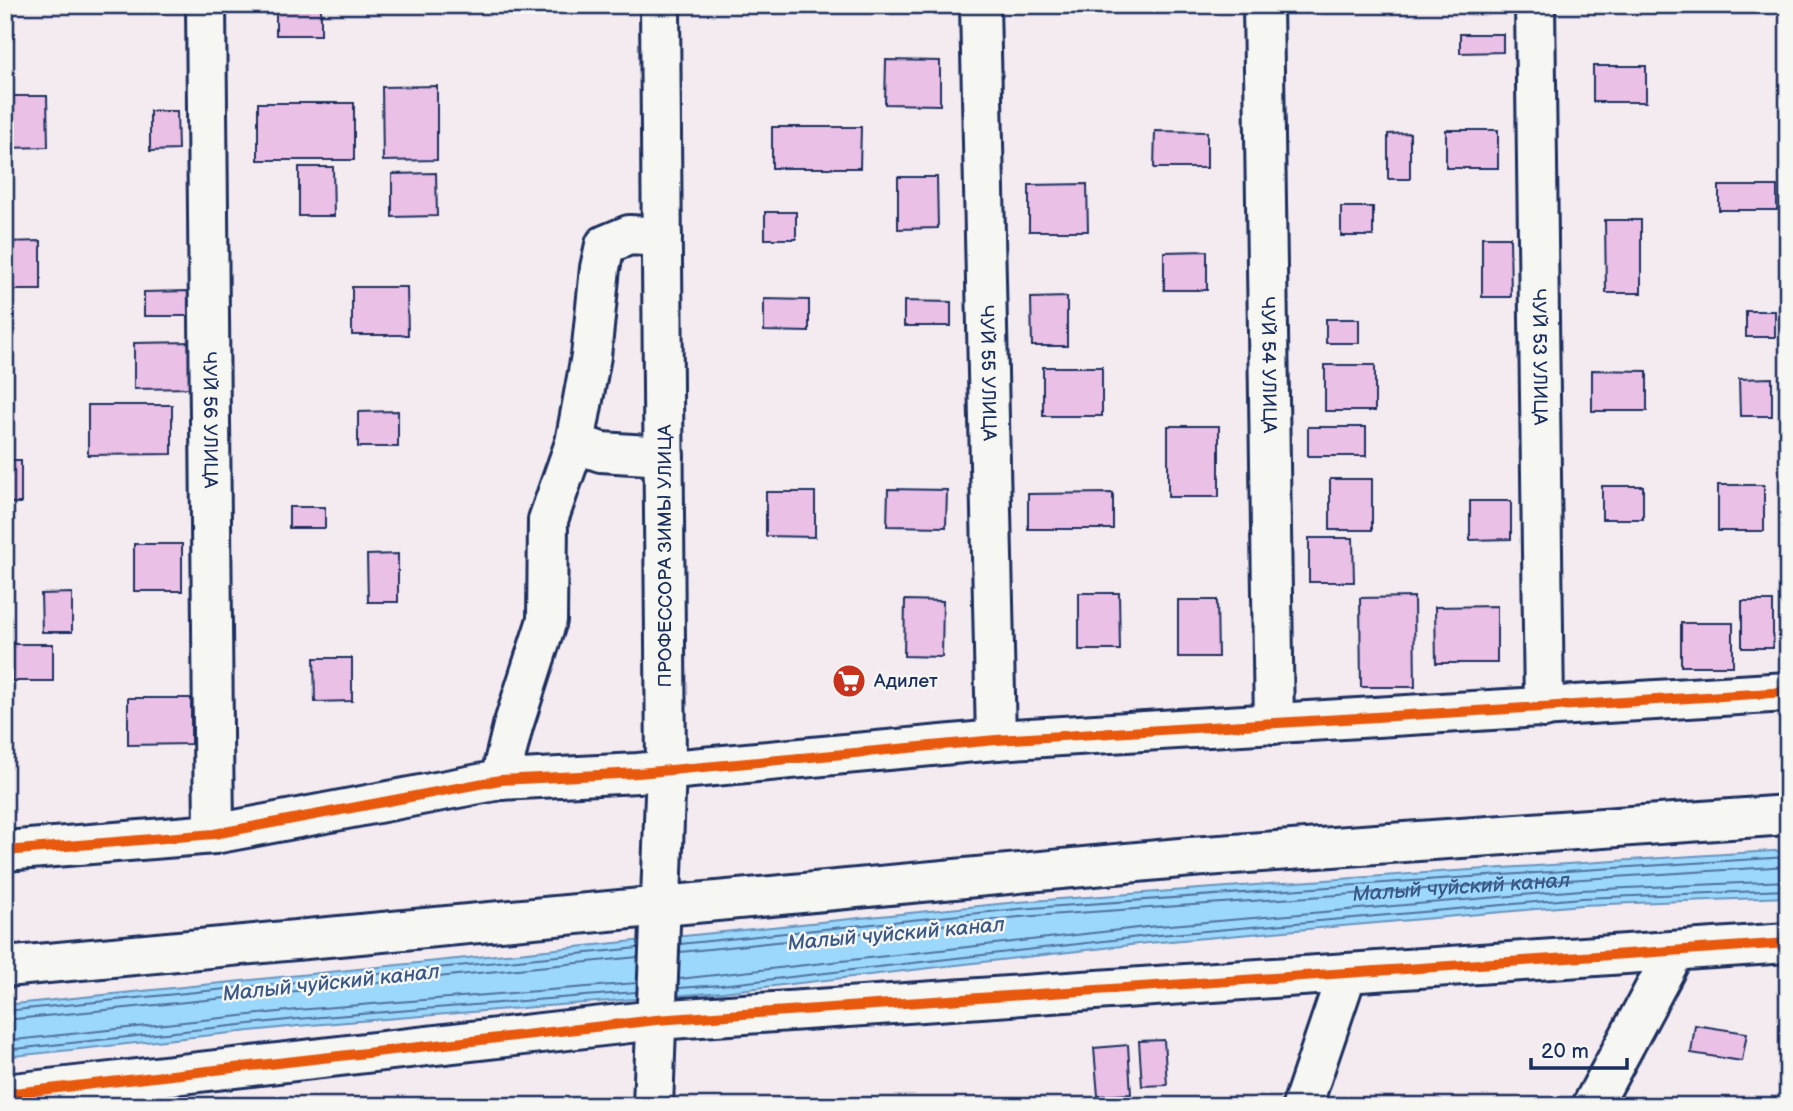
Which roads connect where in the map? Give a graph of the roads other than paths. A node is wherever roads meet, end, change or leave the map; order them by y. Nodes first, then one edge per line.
1 (206, 5) edge
2 (660, 5) edge
3 (981, 5) edge
4 (1264, 5) edge
5 (1535, 5) edge
6 (662, 237) junction
7 (575, 443) junction
8 (664, 456) junction
9 (1788, 692) edge
10 (1544, 708) junction
11 (1274, 724) junction
12 (996, 740) junction
13 (666, 769) junction
14 (500, 780) junction
15 (1788, 815) edge
16 (214, 834) junction
17 (5, 851) edge
18 (662, 906) junction
19 (1788, 943) edge
20 (1675, 951) junction
21 (5, 967) edge
22 (1347, 973) junction
23 (656, 1020) junction
24 (5, 1094) edge
25 (653, 1106) edge
26 (1302, 1106) edge
27 (1592, 1106) edge

1 - 16 street, ЧУЙ 56 УЛИЦА
2 - 6 street, ПРОФЕССОРА ЗИМЫ УЛИЦА
3 - 12 street, ЧУЙ 55 УЛИЦА
4 - 11 street, ЧУЙ 54 УЛИЦА
5 - 10 street, ЧУЙ 53 УЛИЦА
6 - 7 street
6 - 8 street, ПРОФЕССОРА ЗИМЫ УЛИЦА
7 - 8 street
7 - 14 street
8 - 13 street, ПРОФЕССОРА ЗИМЫ УЛИЦА
9 - 10 street
10 - 11 street
11 - 12 street
12 - 13 street
13 - 14 street
13 - 18 street, ПРОФЕССОРА ЗИМЫ УЛИЦА
14 - 16 street
15 - 18 street
16 - 17 street
18 - 21 street
18 - 23 street, ПРОФЕССОРА ЗИМЫ УЛИЦА
19 - 20 street
20 - 22 street
20 - 27 street
22 - 23 street
22 - 26 street
23 - 24 street
23 - 25 street, ПРОФЕССОРА ЗИМЫ УЛИЦА

